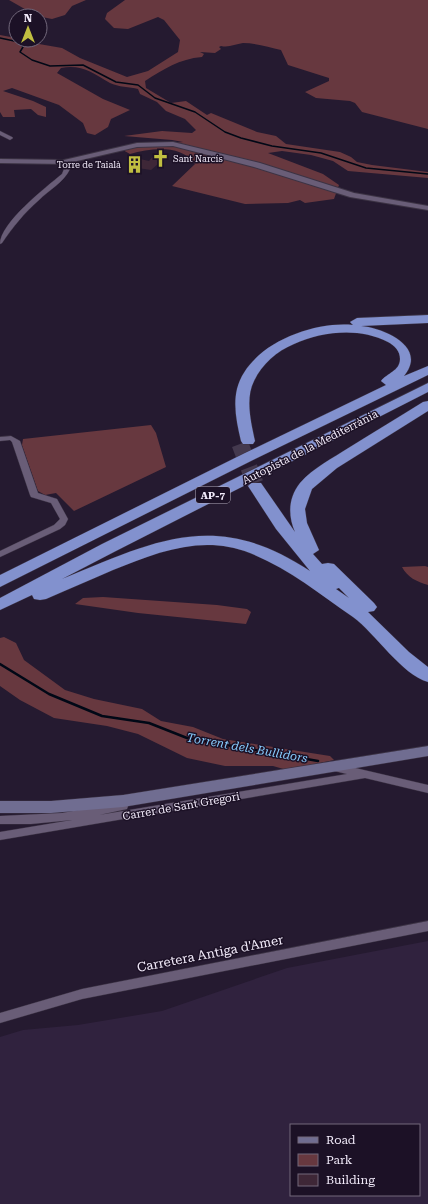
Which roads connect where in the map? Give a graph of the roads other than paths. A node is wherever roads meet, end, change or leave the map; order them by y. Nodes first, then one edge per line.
1 (0, 133) edge
2 (0, 142) edge
3 (0, 161) edge
4 (64, 162) junction
5 (428, 208) edge
6 (0, 242) edge
7 (428, 319) edge
8 (428, 370) edge
9 (428, 388) edge
10 (428, 405) edge
11 (290, 436) junction
12 (0, 439) edge
13 (311, 550) junction
14 (0, 554) edge
15 (0, 582) edge
16 (0, 605) edge
17 (356, 612) junction
18 (0, 615) edge
19 (428, 663) edge
20 (428, 676) edge
21 (428, 752) edge
22 (334, 767) junction
23 (362, 774) junction
24 (428, 789) edge
25 (161, 796) junction
26 (0, 807) edge
27 (0, 820) edge
28 (0, 836) edge
29 (428, 926) edge
30 (0, 1018) edge

1 - 2 street
3 - 4 street
4 - 5 street
4 - 6 street
7 - 11 highway
8 - 11 highway, Autopista de la Mediterrània / AP-7
9 - 16 highway, Autopista de la Mediterrània / AP-7
10 - 13 highway
11 - 15 highway, Autopista de la Mediterrània / AP-7
12 - 14 street
13 - 17 highway
13 - 19 highway
17 - 18 highway
17 - 20 highway
21 - 22 main road, Carrer de Sant Gregori
22 - 23 street
22 - 25 main road, Carrer de Sant Gregori
23 - 24 street
23 - 28 street, Carrer de Sant Gregori
25 - 26 main road, Carrer de Sant Gregori
25 - 27 street, Carrer de Sant Gregori
29 - 30 street, Carretera Antiga d'Amer

